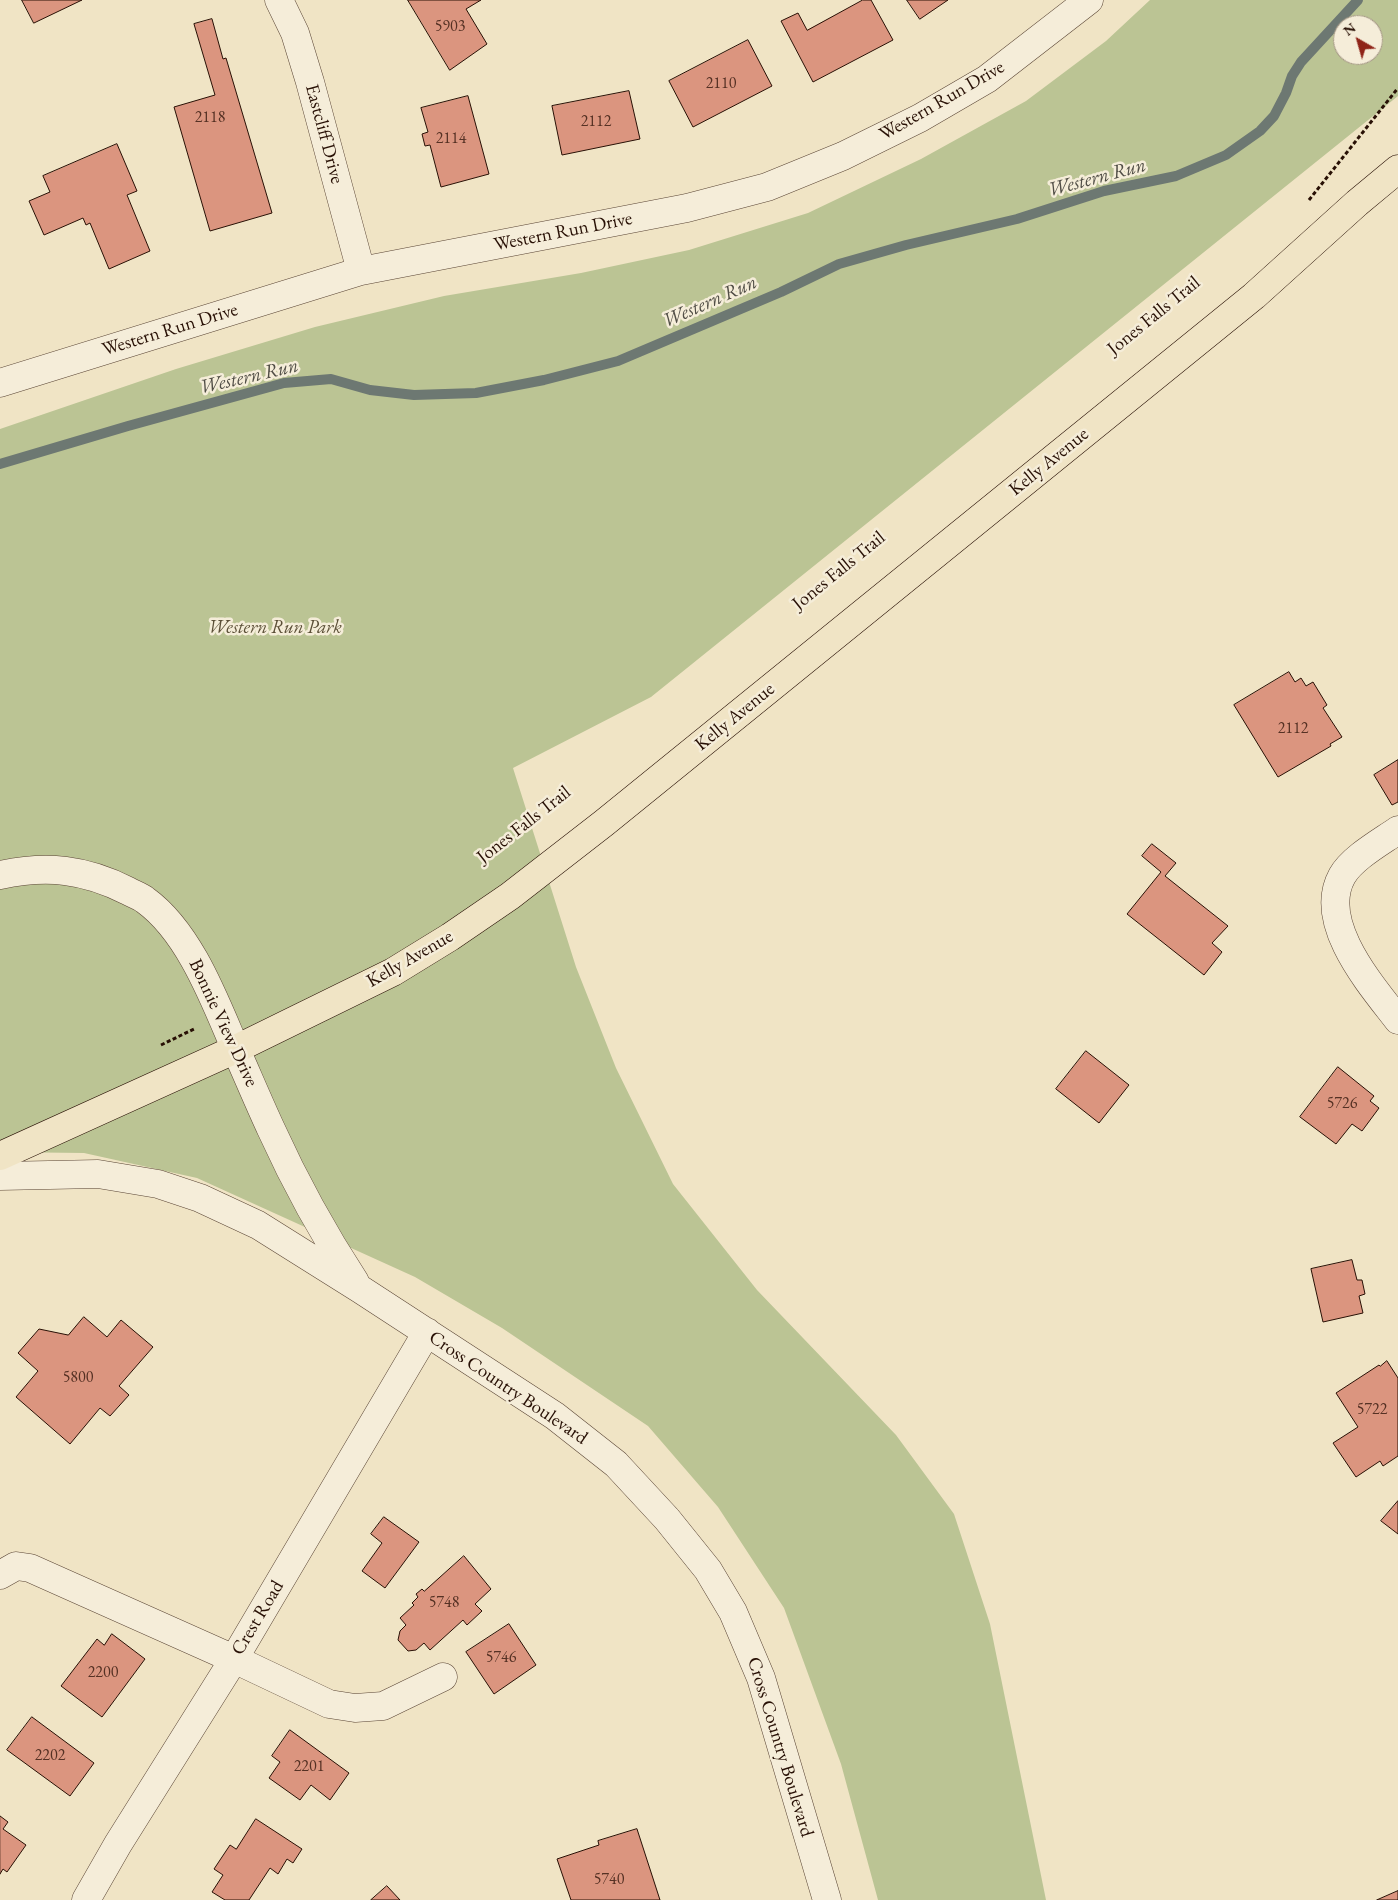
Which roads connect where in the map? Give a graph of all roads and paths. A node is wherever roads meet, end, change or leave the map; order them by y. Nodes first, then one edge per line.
1 (279, 0) edge
2 (1089, 0) edge
3 (1398, 88) edge
4 (1398, 169) edge
5 (1308, 202) dead end
6 (361, 271) junction
7 (0, 383) edge
8 (1398, 830) edge
9 (0, 876) edge
10 (1398, 1020) edge
11 (236, 1049) junction
12 (0, 1156) edge
13 (0, 1176) edge
14 (360, 1289) junction
15 (426, 1332) junction
16 (0, 1575) edge
17 (234, 1659) junction
18 (443, 1677) dead end
19 (86, 1900) edge
20 (827, 1900) edge

1 - 6 street, Eastcliff Drive
2 - 6 street, Western Run Drive
3 - 5 path
4 - 11 main road, Kelly Avenue
6 - 7 street, Western Run Drive
8 - 10 street
9 - 11 street, Bonnie View Drive
11 - 12 main road, Kelly Avenue
11 - 14 street, Bonnie View Drive
13 - 14 street, Cross Country Boulevard
14 - 15 street, Cross Country Boulevard
15 - 17 street, Crest Road
15 - 20 street, Cross Country Boulevard
16 - 17 street
17 - 18 street
17 - 19 street, Crest Road

